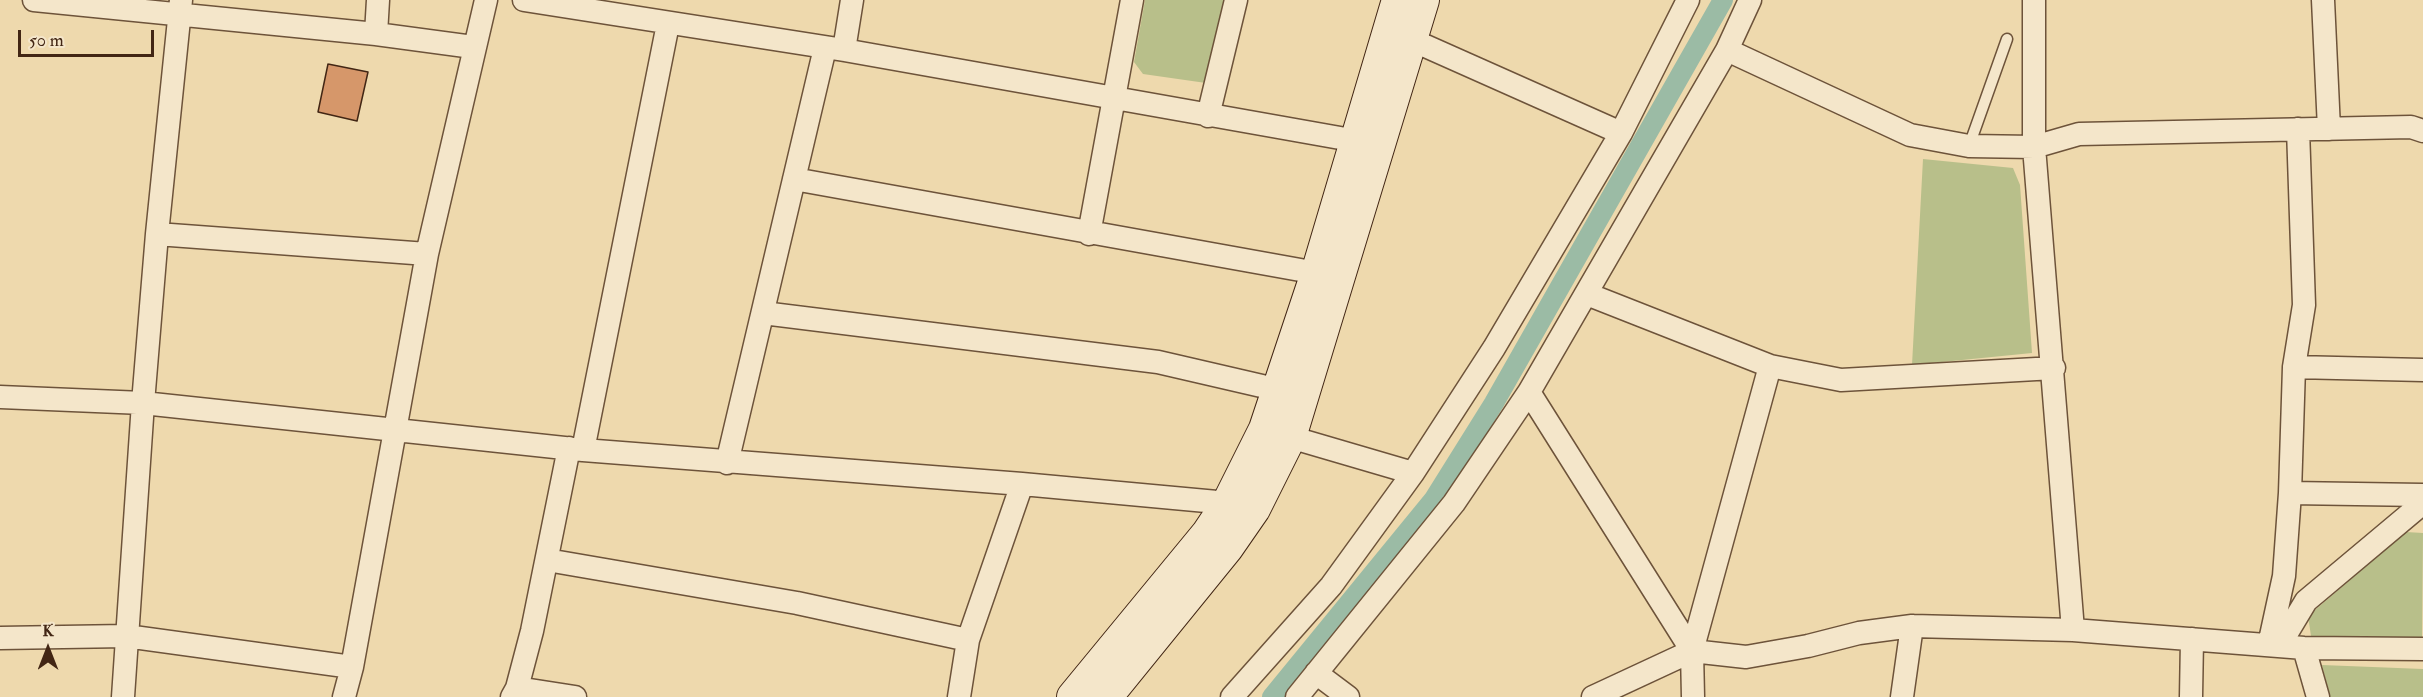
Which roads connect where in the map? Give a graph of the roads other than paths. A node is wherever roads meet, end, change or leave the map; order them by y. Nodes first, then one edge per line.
1 (34, 0) edge
2 (378, 0) edge
3 (486, 0) edge
4 (524, 0) edge
5 (852, 0) edge
6 (1132, 0) edge
7 (1236, 0) edge
8 (1398, 0) edge
9 (1423, 0) edge
10 (1688, 0) edge
11 (1750, 0) edge
12 (2034, 0) edge
13 (2323, 0) edge
14 (181, 8) edge
15 (668, 24) junction
16 (376, 34) junction
17 (2007, 39) dead end
18 (1412, 40) junction
19 (474, 47) junction
20 (834, 49) junction
21 (1727, 50) junction
22 (1115, 99) junction
23 (1208, 116) junction
24 (2298, 129) junction
25 (2329, 129) junction
26 (2423, 132) edge
27 (1621, 133) junction
28 (1357, 141) junction
29 (1969, 146) junction
30 (2034, 147) junction
31 (794, 179) junction
32 (157, 234) junction
33 (1089, 234) junction
34 (427, 254) junction
35 (1317, 273) junction
36 (1587, 294) junction
37 (763, 313) junction
38 (1770, 366) junction
39 (2294, 367) junction
40 (2054, 368) junction
41 (2423, 370) edge
42 (1279, 390) junction
43 (1528, 392) junction
44 (0, 397) edge
45 (143, 404) junction
46 (395, 432) junction
47 (1290, 437) junction
48 (576, 449) junction
49 (727, 463) junction
50 (1413, 473) junction
51 (1022, 484) junction
52 (2290, 493) junction
53 (2423, 495) edge
54 (1228, 503) junction
55 (2423, 503) edge
56 (547, 560) junction
57 (1912, 626) junction
58 (2073, 630) junction
59 (126, 636) junction
60 (0, 638) edge
61 (2192, 639) junction
62 (968, 640) junction
63 (2274, 646) junction
64 (2304, 648) junction
65 (2423, 649) edge
66 (1692, 651) junction
67 (352, 667) junction
68 (1316, 673) junction
69 (514, 693) edge
70 (123, 697) edge
71 (344, 697) edge
72 (574, 697) edge
73 (959, 697) edge
74 (1073, 697) edge
75 (1106, 697) edge
76 (1232, 697) edge
77 (1297, 697) edge
78 (1348, 697) edge
79 (1593, 697) edge
80 (1693, 697) edge
81 (1902, 697) edge
82 (2191, 697) edge
83 (2318, 697) edge

1 - 14 street
2 - 16 street
3 - 19 street
4 - 15 street
5 - 20 street
6 - 22 street
7 - 23 street
8 - 28 street
9 - 18 street
10 - 27 street
11 - 21 street
12 - 30 street
13 - 25 street
14 - 16 street
14 - 32 street
15 - 20 street
15 - 48 street
16 - 19 street
17 - 29 lane
18 - 27 street
18 - 47 street
19 - 34 street
20 - 22 street
20 - 31 street
21 - 29 street
21 - 36 street
22 - 23 street
22 - 33 street
23 - 28 street
24 - 25 street
24 - 30 street
24 - 39 street
25 - 26 street
27 - 50 street
28 - 35 street
29 - 30 street
30 - 40 street
31 - 33 street
31 - 37 street
32 - 34 street
32 - 45 street
33 - 35 street
34 - 46 street
35 - 42 street
36 - 38 street
36 - 43 street
37 - 42 street
37 - 49 street
38 - 40 street
38 - 66 street
39 - 41 street
39 - 52 street
40 - 58 street
42 - 54 street
43 - 66 street
43 - 68 street
44 - 45 street
45 - 46 street
45 - 59 street
46 - 48 street
46 - 67 street
47 - 50 street
47 - 75 street
48 - 49 street
48 - 56 street
49 - 51 street
50 - 76 street
51 - 54 street
51 - 62 street
52 - 53 street
52 - 63 street
54 - 74 street
55 - 63 street
56 - 62 street
56 - 69 street
57 - 58 street
57 - 66 street
57 - 81 street
58 - 61 street
59 - 60 street
59 - 67 street
59 - 70 street
61 - 63 street
61 - 82 street
62 - 73 street
63 - 64 street
64 - 65 street
64 - 83 street
66 - 79 street
66 - 80 street
67 - 71 street
68 - 77 street
68 - 78 street
69 - 72 street

